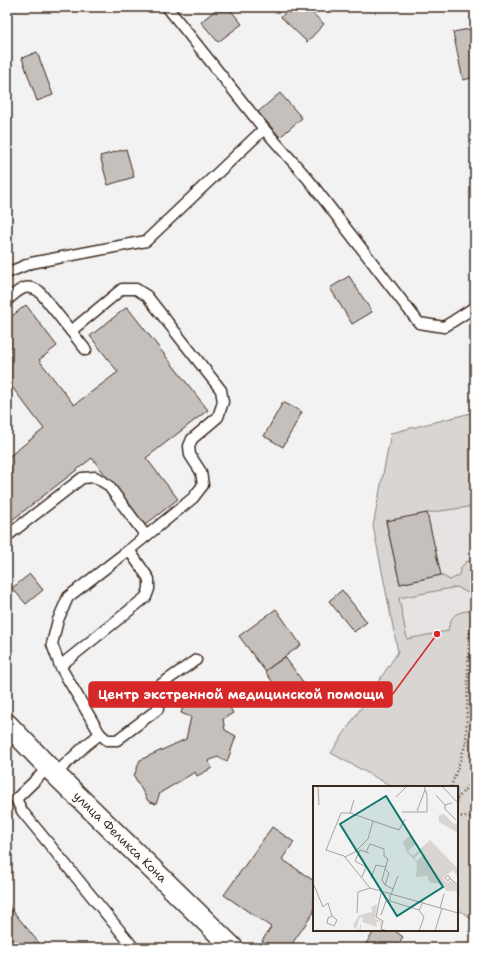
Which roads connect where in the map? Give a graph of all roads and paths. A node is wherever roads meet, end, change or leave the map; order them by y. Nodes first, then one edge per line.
1 (167, 7) edge
2 (264, 129) junction
3 (7, 273) edge
4 (7, 300) edge
5 (475, 307) edge
6 (71, 331) junction
7 (86, 350) dead end
8 (7, 536) edge
9 (146, 536) junction
10 (129, 550) junction
11 (475, 618) edge
12 (196, 660) dead end
13 (60, 666) junction
14 (7, 724) edge
15 (100, 734) junction
16 (52, 770) junction
17 (475, 778) edge
18 (451, 786) edge
19 (11, 797) edge
20 (458, 798) edge
21 (458, 816) edge
22 (475, 818) edge
23 (134, 948) edge
24 (234, 948) edge

1 - 2 lane
2 - 3 lane
2 - 5 lane
4 - 6 lane
6 - 7 lane
6 - 9 lane
8 - 9 lane
9 - 10 lane
10 - 13 lane
10 - 13 lane
11 - 18 path
12 - 15 lane
13 - 15 lane
14 - 16 street, улица Феликса Кона
15 - 16 lane
16 - 19 lane
16 - 24 street, улица Феликса Кона
17 - 20 path
19 - 23 lane
21 - 22 path

